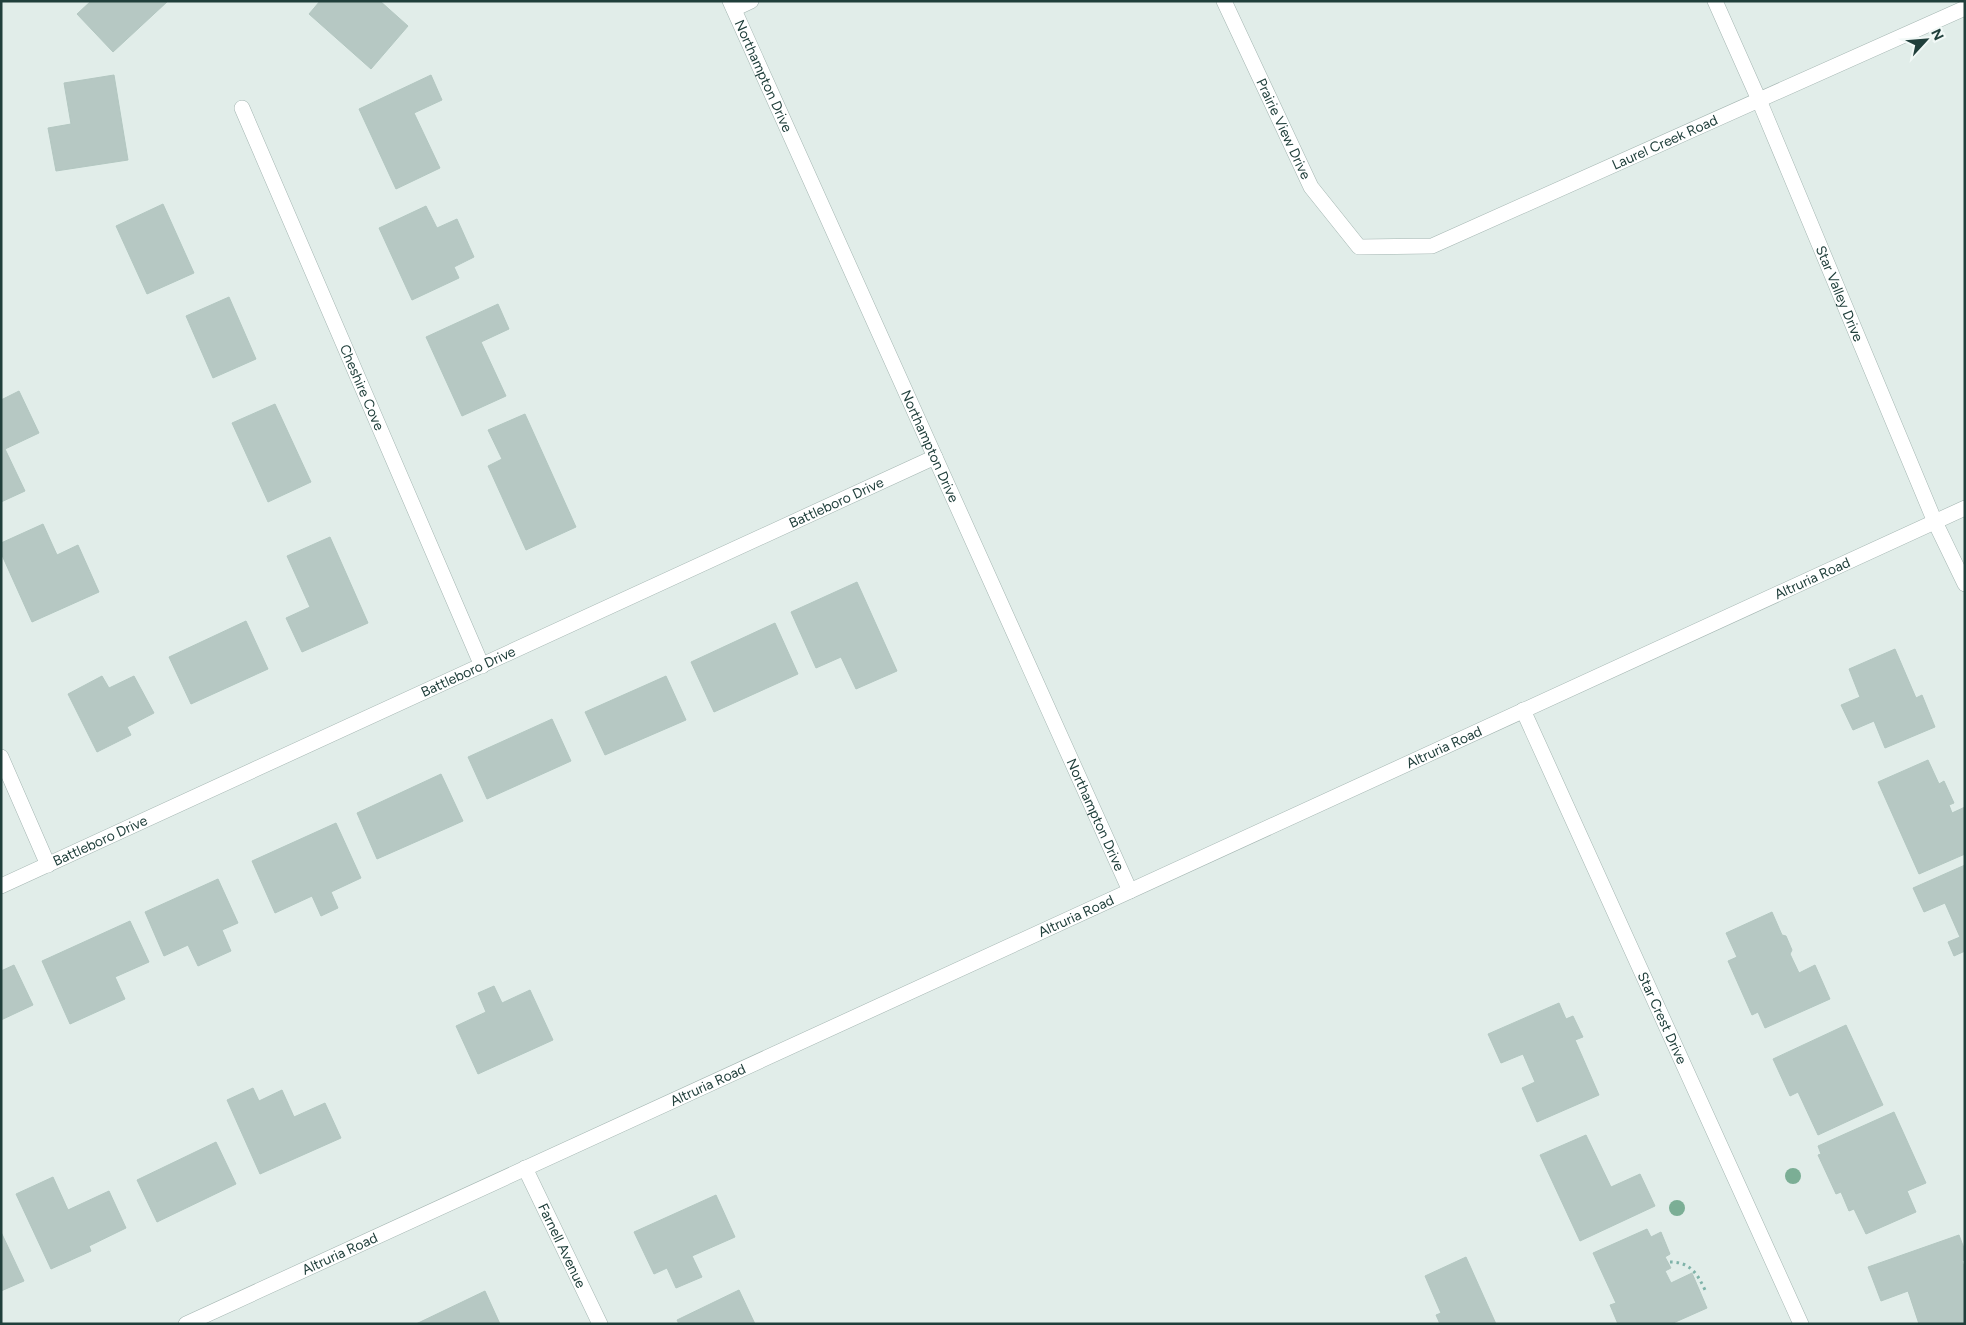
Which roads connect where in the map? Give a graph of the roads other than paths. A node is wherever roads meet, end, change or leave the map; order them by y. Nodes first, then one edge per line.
1 (751, 1) edge
2 (1224, 1) edge
3 (1715, 1) edge
4 (732, 5) edge
5 (1965, 8) edge
6 (1758, 100) junction
7 (242, 108) dead end
8 (1359, 247) joint
9 (935, 457) junction
10 (1965, 508) edge
11 (1935, 522) junction
12 (1965, 584) edge
13 (482, 666) junction
14 (1523, 710) junction
15 (1, 756) edge
16 (48, 865) junction
17 (1, 886) edge
18 (1130, 891) junction
19 (526, 1168) junction
20 (186, 1324) edge
21 (600, 1324) edge
22 (1802, 1324) edge

1 - 4 street
2 - 8 street, Prairie View Drive
3 - 6 street, Star Valley Drive
4 - 9 street, Northampton Drive
5 - 6 street, Laurel Creek Road
6 - 8 street, Laurel Creek Road
6 - 11 street, Star Valley Drive
7 - 13 street, Cheshire Cove
9 - 13 street, Battleboro Drive
9 - 18 street, Northampton Drive
10 - 11 street, Altruria Road
11 - 12 street, Star Valley Drive
11 - 14 street, Altruria Road
13 - 16 street, Battleboro Drive
14 - 18 street, Altruria Road
14 - 22 street, Star Crest Drive
15 - 16 street
16 - 17 street, Battleboro Drive
18 - 19 street, Altruria Road
19 - 20 street, Altruria Road
19 - 21 street, Farnell Avenue

